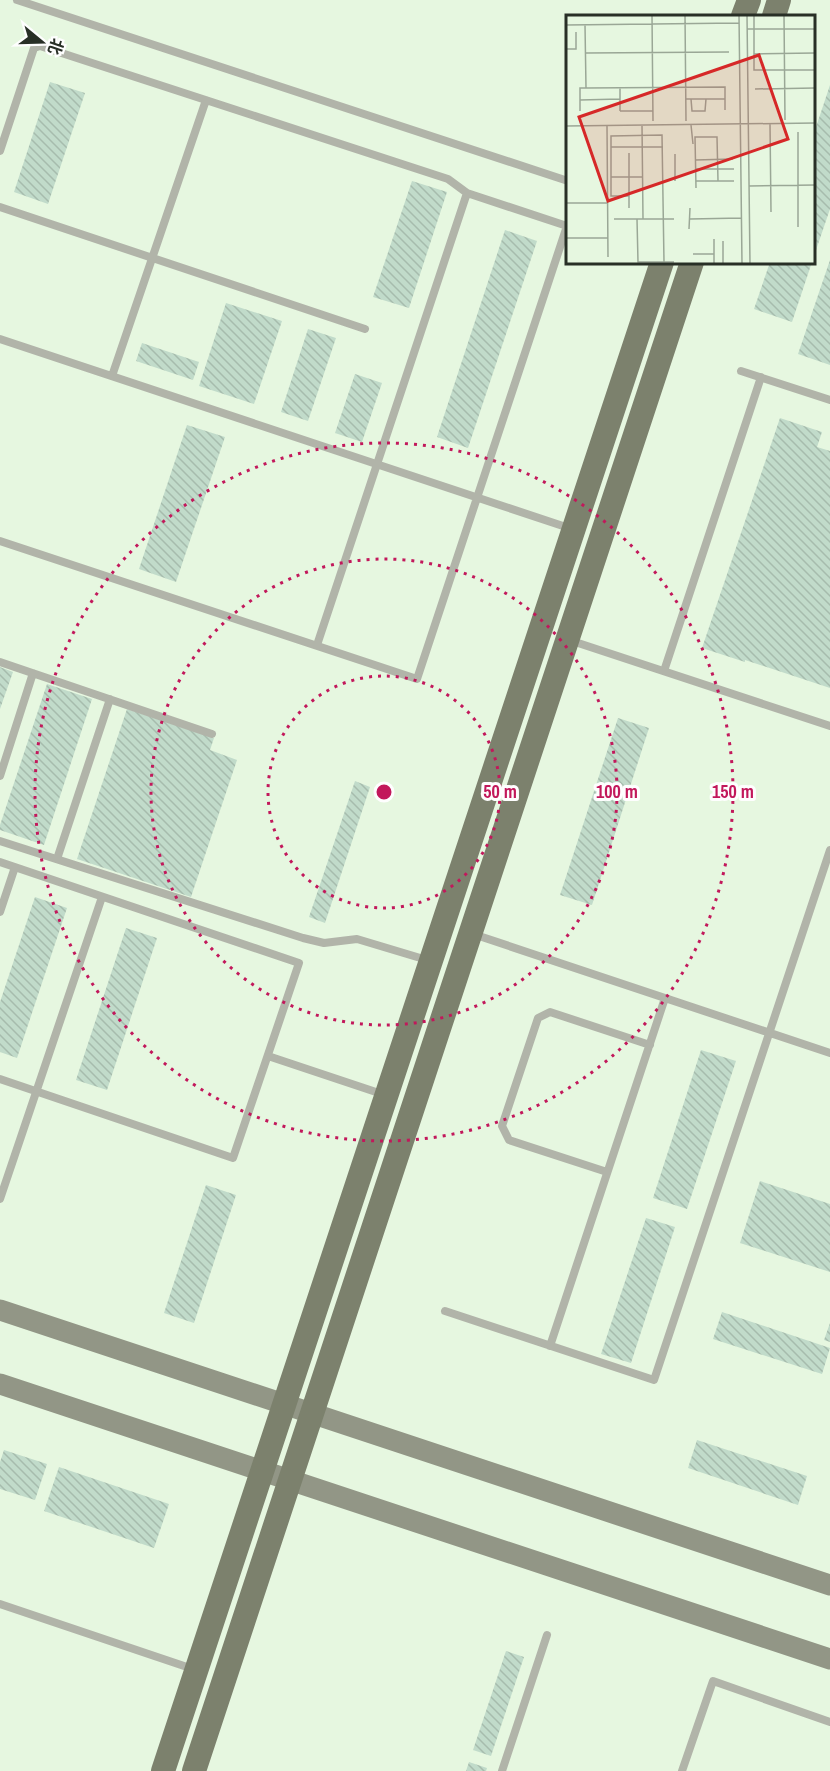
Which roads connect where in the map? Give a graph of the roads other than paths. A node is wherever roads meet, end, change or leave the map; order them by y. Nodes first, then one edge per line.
1 (17, 0) edge
2 (749, 0) edge
3 (779, 0) edge
4 (743, 15) edge
5 (774, 15) edge
6 (206, 100) junction
7 (0, 151) edge
8 (566, 181) edge
9 (467, 193) junction
10 (0, 207) edge
11 (566, 226) edge
12 (566, 229) edge
13 (152, 258) junction
14 (661, 264) edge
15 (691, 264) edge
16 (365, 329) dead end
17 (0, 339) edge
18 (741, 371) dead end
19 (112, 376) junction
20 (762, 377) junction
21 (830, 400) edge
22 (377, 464) junction
23 (477, 498) junction
24 (574, 530) junction
25 (0, 541) edge
26 (568, 639) junction
27 (316, 645) junction
28 (0, 662) edge
29 (664, 671) junction
30 (33, 673) junction
31 (111, 699) junction
32 (830, 726) edge
33 (212, 734) dead end
34 (0, 776) edge
35 (0, 841) edge
36 (830, 850) edge
37 (57, 859) junction
38 (0, 862) edge
39 (15, 867) junction
40 (102, 897) junction
41 (0, 912) edge
42 (471, 933) junction
43 (431, 961) junction
44 (665, 998) junction
45 (769, 1033) junction
46 (650, 1045) junction
47 (830, 1053) edge
48 (268, 1056) junction
49 (0, 1079) edge
50 (36, 1091) junction
51 (387, 1096) junction
52 (607, 1172) junction
53 (0, 1199) edge
54 (0, 1310) edge
55 (445, 1311) dead end
56 (550, 1346) junction
57 (0, 1384) edge
58 (284, 1404) junction
59 (312, 1413) junction
60 (263, 1471) junction
61 (290, 1480) junction
62 (830, 1585) edge
63 (0, 1604) edge
64 (547, 1635) dead end
65 (830, 1659) edge
66 (197, 1670) junction
67 (830, 1722) edge
68 (164, 1771) edge
69 (194, 1771) edge
70 (502, 1771) edge
71 (682, 1771) edge

1 - 8 lane
2 - 4 main road
3 - 5 main road
6 - 7 lane
6 - 9 lane
6 - 13 lane
9 - 11 lane
9 - 22 lane
10 - 13 lane
12 - 23 lane
13 - 16 lane
13 - 19 lane
14 - 24 main road
15 - 26 main road
17 - 19 lane
18 - 20 lane
19 - 22 lane
20 - 21 lane
20 - 29 lane
22 - 23 lane
22 - 27 lane
23 - 24 lane
23 - 27 lane
24 - 43 main road
25 - 27 lane
26 - 29 lane
26 - 42 main road
28 - 30 lane
29 - 32 lane
30 - 31 lane
30 - 34 lane
31 - 33 lane
31 - 37 lane
35 - 37 lane
36 - 45 lane
37 - 43 lane
38 - 39 lane
39 - 40 lane
39 - 41 lane
40 - 48 lane
40 - 50 lane
42 - 44 lane
42 - 59 main road
43 - 51 main road
44 - 45 lane
44 - 46 lane
45 - 47 lane
45 - 56 lane
46 - 52 lane
46 - 52 lane
48 - 50 lane
48 - 51 lane
49 - 50 lane
50 - 53 lane
51 - 58 main road
52 - 56 lane
54 - 58 street
55 - 56 lane
57 - 60 street
58 - 59 street
58 - 60 main road
59 - 61 main road
59 - 62 street
60 - 61 street
60 - 66 main road
61 - 65 street
61 - 69 main road
63 - 66 lane
64 - 70 lane
66 - 68 main road
67 - 71 lane

